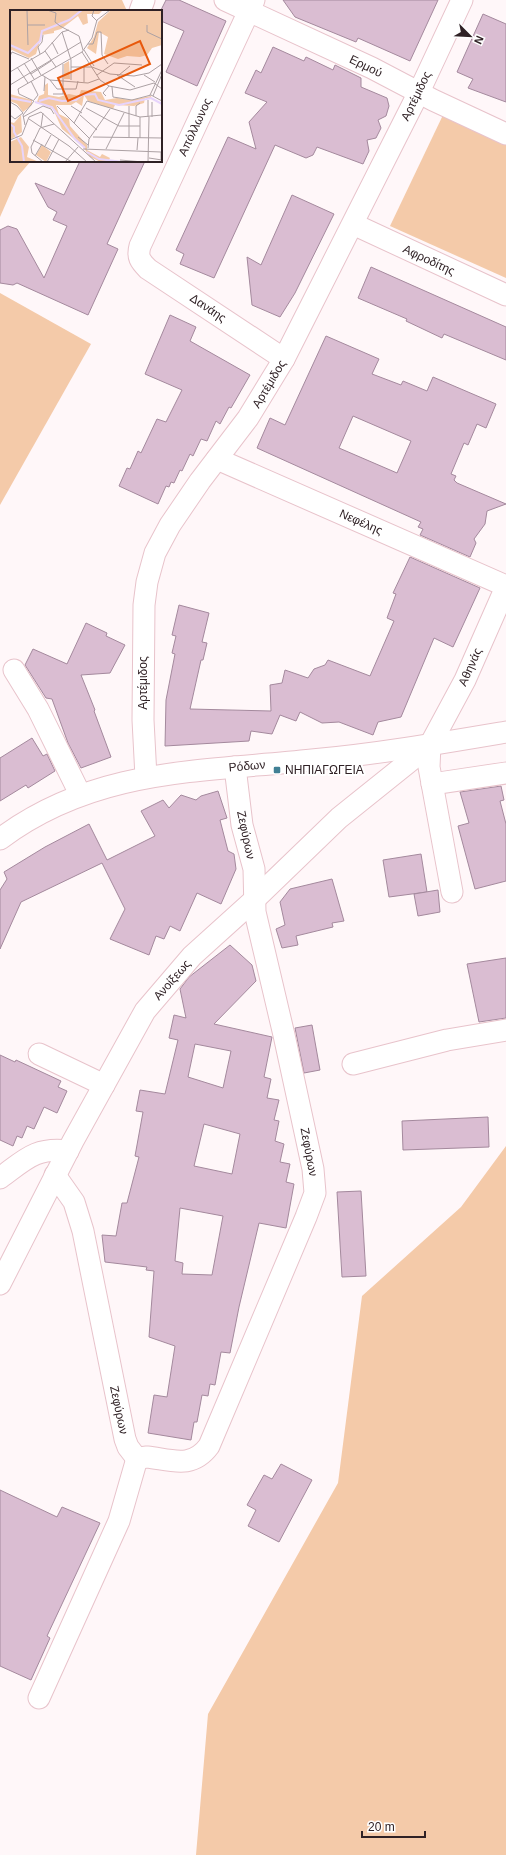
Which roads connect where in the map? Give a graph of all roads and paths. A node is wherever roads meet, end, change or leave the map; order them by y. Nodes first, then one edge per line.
1 (144, 0) edge
2 (225, 0) edge
3 (462, 0) edge
4 (252, 6) edge
5 (140, 10) edge
6 (419, 92) junction
7 (506, 134) edge
8 (353, 224) junction
9 (138, 254) joint
10 (506, 295) edge
11 (284, 359) junction
12 (217, 459) junction
13 (506, 586) edge
14 (14, 670) dead end
15 (506, 732) edge
16 (430, 745) junction
17 (235, 767) junction
18 (506, 773) edge
19 (146, 777) junction
20 (432, 784) junction
21 (80, 794) junction
22 (0, 839) edge
23 (452, 892) dead end
24 (254, 900) junction
25 (506, 1030) edge
26 (38, 1054) dead end
27 (352, 1064) dead end
28 (104, 1086) junction
29 (68, 1151) junction
30 (55, 1175) junction
31 (0, 1178) edge
32 (0, 1284) edge
33 (138, 1460) junction
34 (40, 1698) dead end

1 - 5 street
2 - 4 street, Ερμού
3 - 6 street, Αρτέμιδος
4 - 6 street, Ερμού
4 - 9 street, Απόλλωνος
6 - 7 street, Ερμού
6 - 8 street, Αρτέμιδος
8 - 10 street, Αφροδίτης
8 - 11 street, Αρτέμιδος
9 - 11 street, Δανάης
11 - 12 street, Αρτέμιδος
12 - 13 street, Νεφέλης
12 - 19 street, Αρτέμιδος
13 - 16 street, Αθηνάς
14 - 21 street
15 - 16 street, Ρόδων
16 - 17 street, Ρόδων
16 - 20 street
16 - 24 street, Ανοίξεως
17 - 19 street, Ρόδων
17 - 24 street, Ζεφύρων
18 - 20 street
19 - 21 street, Ρόδων
20 - 23 street
21 - 22 street, Ρόδων
24 - 28 street, Ανοίξεως
24 - 33 street, Ζεφύρων
25 - 27 street
26 - 28 street
28 - 29 street, Ανοίξεως
29 - 30 street, Ανοίξεως
29 - 31 street
30 - 32 street, Ανοίξεως
30 - 33 street, Ζεφύρων
33 - 34 street

